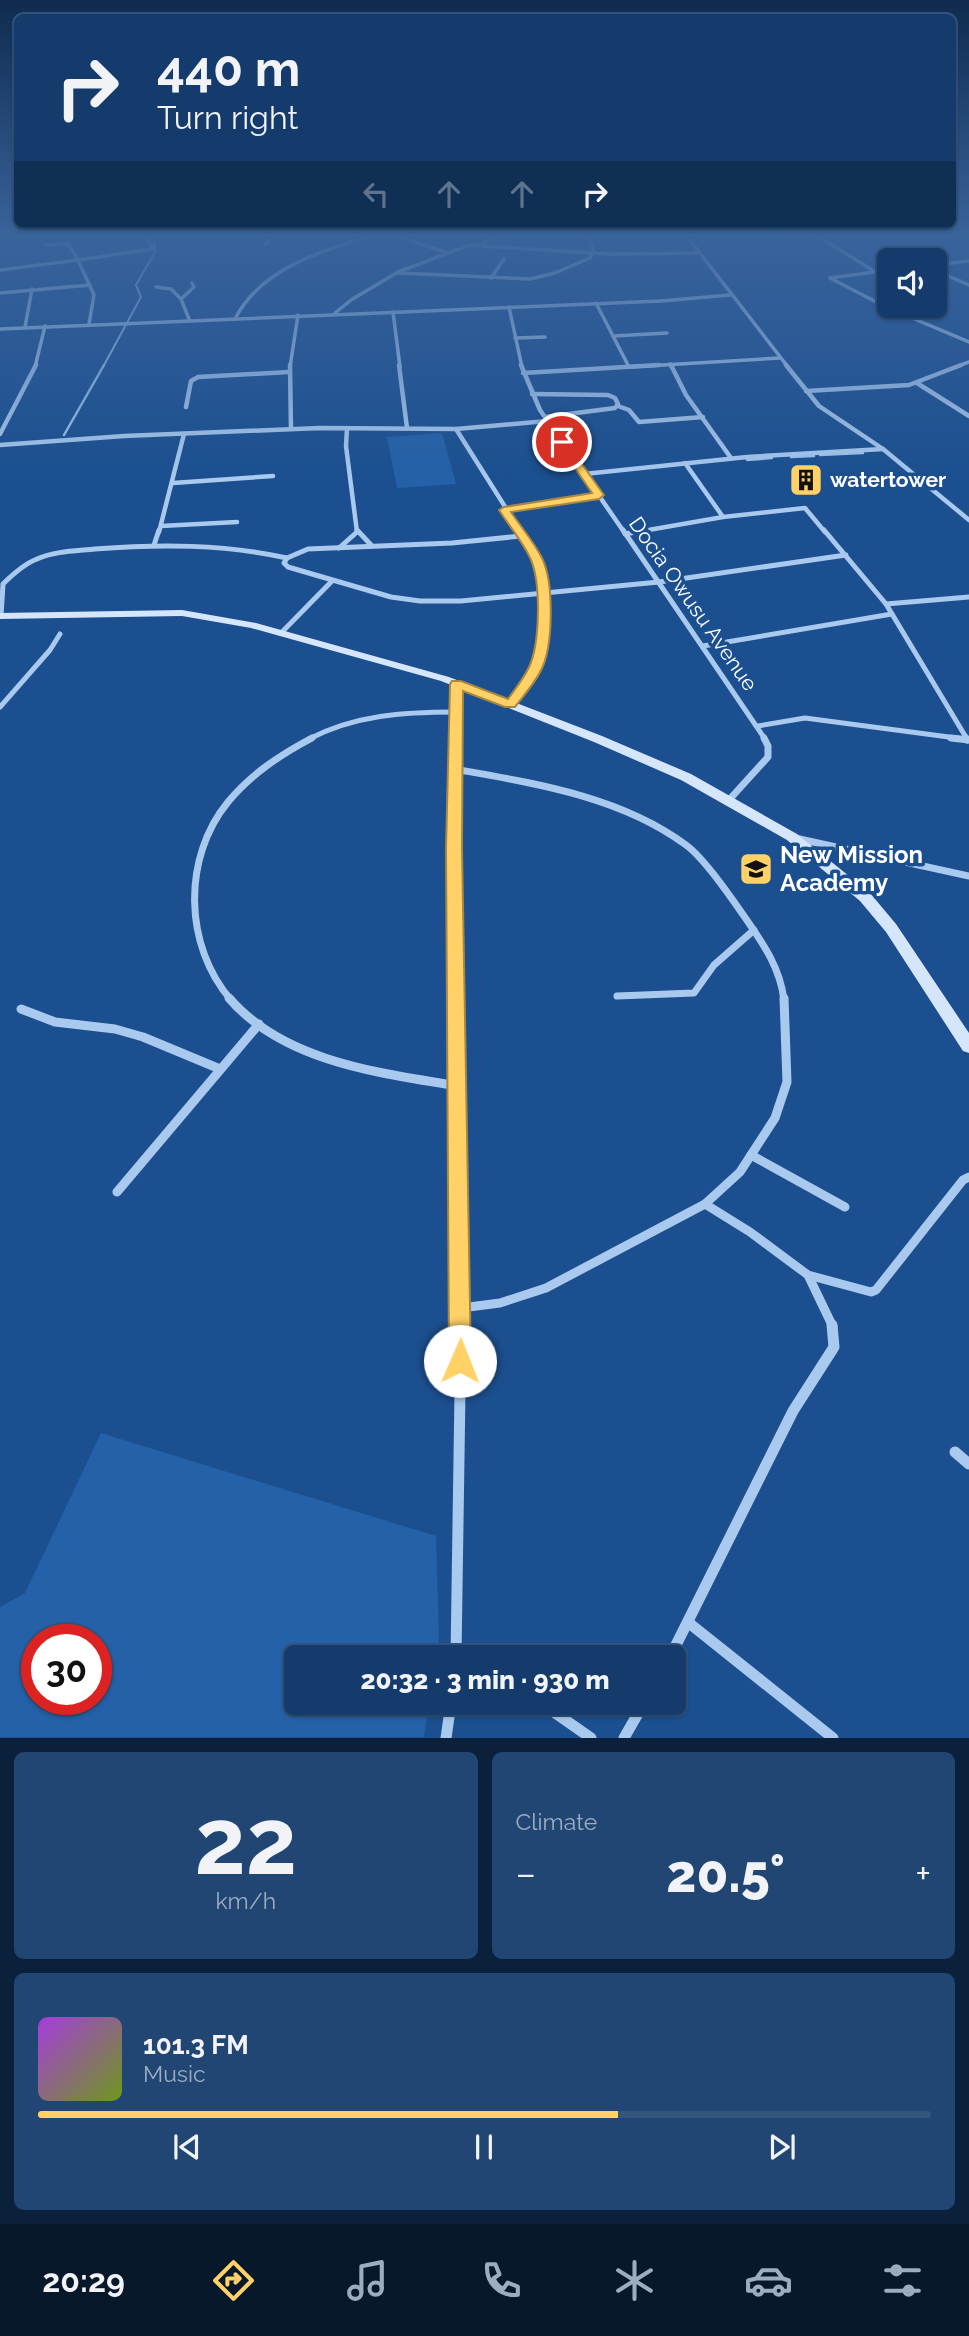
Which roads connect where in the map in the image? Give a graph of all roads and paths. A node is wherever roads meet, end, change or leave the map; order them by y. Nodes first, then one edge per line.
1 (27, 316) edge
2 (90, 316) edge
3 (188, 316) edge
4 (264, 316) edge
5 (298, 316) edge
6 (393, 316) edge
7 (511, 316) edge
8 (602, 316) edge
9 (747, 316) edge
10 (908, 316) edge
11 (236, 317) joint
12 (189, 319) junction
13 (89, 324) junction
14 (45, 326) junction
15 (25, 327) junction
16 (0, 329) edge
17 (667, 334) dead end
18 (545, 337) dead end
19 (612, 337) junction
20 (515, 338) junction
21 (969, 342) edge
22 (780, 358) junction
23 (969, 362) edge
24 (670, 364) junction
25 (628, 367) junction
26 (289, 372) junction
27 (523, 373) junction
28 (917, 383) junction
29 (806, 391) junction
30 (532, 394) junction
31 (618, 406) junction
32 (186, 407) dead end
33 (969, 416) edge
34 (703, 417) junction
35 (546, 419) junction
36 (347, 428) junction
37 (407, 428) junction
38 (291, 429) junction
39 (456, 429) junction
40 (184, 433) junction
41 (0, 434) edge
42 (0, 445) edge
43 (883, 449) junction
44 (731, 458) junction
45 (685, 463) junction
46 (584, 474) junction
47 (273, 476) dead end
48 (173, 483) junction
49 (599, 495) junction
50 (504, 510) junction
51 (723, 517) junction
52 (969, 520) edge
53 (237, 522) dead end
54 (161, 526) junction
55 (356, 532) junction
56 (625, 534) junction
57 (521, 536) junction
58 (155, 545) junction
59 (372, 547) junction
60 (339, 548) junction
61 (846, 555) junction
62 (287, 558) junction
63 (332, 581) junction
64 (659, 582) junction
65 (545, 596) junction
66 (969, 597) edge
67 (886, 604) junction
68 (892, 614) junction
69 (0, 616) edge
70 (281, 633) junction
71 (60, 634) dead end
72 (703, 646) junction
73 (457, 684) junction
74 (510, 705) junction
75 (0, 707) edge
76 (455, 712) junction
77 (758, 726) junction
78 (968, 740) edge
79 (454, 769) junction
80 (729, 800) junction
81 (792, 838) junction
82 (969, 876) edge
83 (754, 930) junction
84 (617, 996) dead end
85 (21, 1009) dead end
86 (259, 1024) junction
87 (969, 1046) edge
88 (220, 1069) junction
89 (458, 1086) junction
90 (751, 1155) junction
91 (969, 1177) edge
92 (117, 1192) dead end
93 (705, 1204) junction
94 (845, 1207) dead end
95 (808, 1275) junction
96 (461, 1308) junction
97 (955, 1452) dead end
98 (969, 1464) edge
99 (689, 1623) junction
100 (457, 1645) edge
101 (677, 1645) edge
102 (449, 1715) edge
103 (558, 1715) edge
104 (637, 1715) edge
105 (446, 1738) edge
106 (591, 1738) edge
107 (624, 1738) edge
108 (833, 1738) edge

1 - 15 street
2 - 13 street
3 - 12 street
4 - 11 street
5 - 26 street
6 - 37 street
7 - 20 street, Docia Owusu Avenue
8 - 19 street
9 - 22 street
10 - 21 street
11 - 12 street
12 - 13 street
13 - 14 street
14 - 15 street
14 - 41 street
15 - 16 street
17 - 19 street
18 - 20 street
19 - 25 street
20 - 27 street, Docia Owusu Avenue
22 - 24 street
22 - 29 street
23 - 28 street
24 - 25 street
24 - 34 street
25 - 27 street
26 - 32 street
26 - 38 street
27 - 30 street, Docia Owusu Avenue
28 - 29 street
28 - 33 street
29 - 43 street
30 - 31 street
30 - 35 street, Docia Owusu Avenue
31 - 34 street
31 - 35 street
34 - 44 street
35 - 39 street
35 - 46 street, Docia Owusu Avenue
36 - 37 street
36 - 38 street
36 - 55 street
37 - 39 street
38 - 40 street
39 - 50 street
40 - 42 street
40 - 48 street
43 - 44 street
43 - 52 street
44 - 45 street
45 - 46 street
45 - 51 street
46 - 49 street, Docia Owusu Avenue
47 - 48 street
48 - 54 street
49 - 50 street
49 - 56 street, Docia Owusu Avenue
50 - 57 street
51 - 56 street
51 - 61 street
53 - 54 street
54 - 58 street
55 - 59 street
55 - 60 street
56 - 64 street, Docia Owusu Avenue
57 - 59 street
57 - 65 street
58 - 62 street
58 - 69 street
59 - 60 street
60 - 62 street
61 - 64 street
61 - 67 street
62 - 63 street
63 - 65 street
63 - 70 street
64 - 65 street
64 - 72 street, Docia Owusu Avenue
65 - 74 street
66 - 67 street
67 - 68 street
68 - 72 street
68 - 78 street
69 - 70 street
70 - 73 street
71 - 75 street
72 - 77 street, Docia Owusu Avenue
73 - 74 street
73 - 76 street
74 - 80 street
76 - 79 street
76 - 86 street
77 - 78 street
77 - 80 street, Docia Owusu Avenue
79 - 83 street
79 - 89 street
80 - 81 street
81 - 82 street
81 - 87 street
83 - 84 street
83 - 90 street
85 - 88 street
86 - 88 street
86 - 89 street
88 - 92 street
89 - 96 street
90 - 93 street
90 - 94 street
91 - 95 street
93 - 95 street
93 - 96 street
95 - 99 street
96 - 100 street
97 - 98 street
99 - 101 street
99 - 108 street
102 - 105 street
103 - 106 street
104 - 107 street

